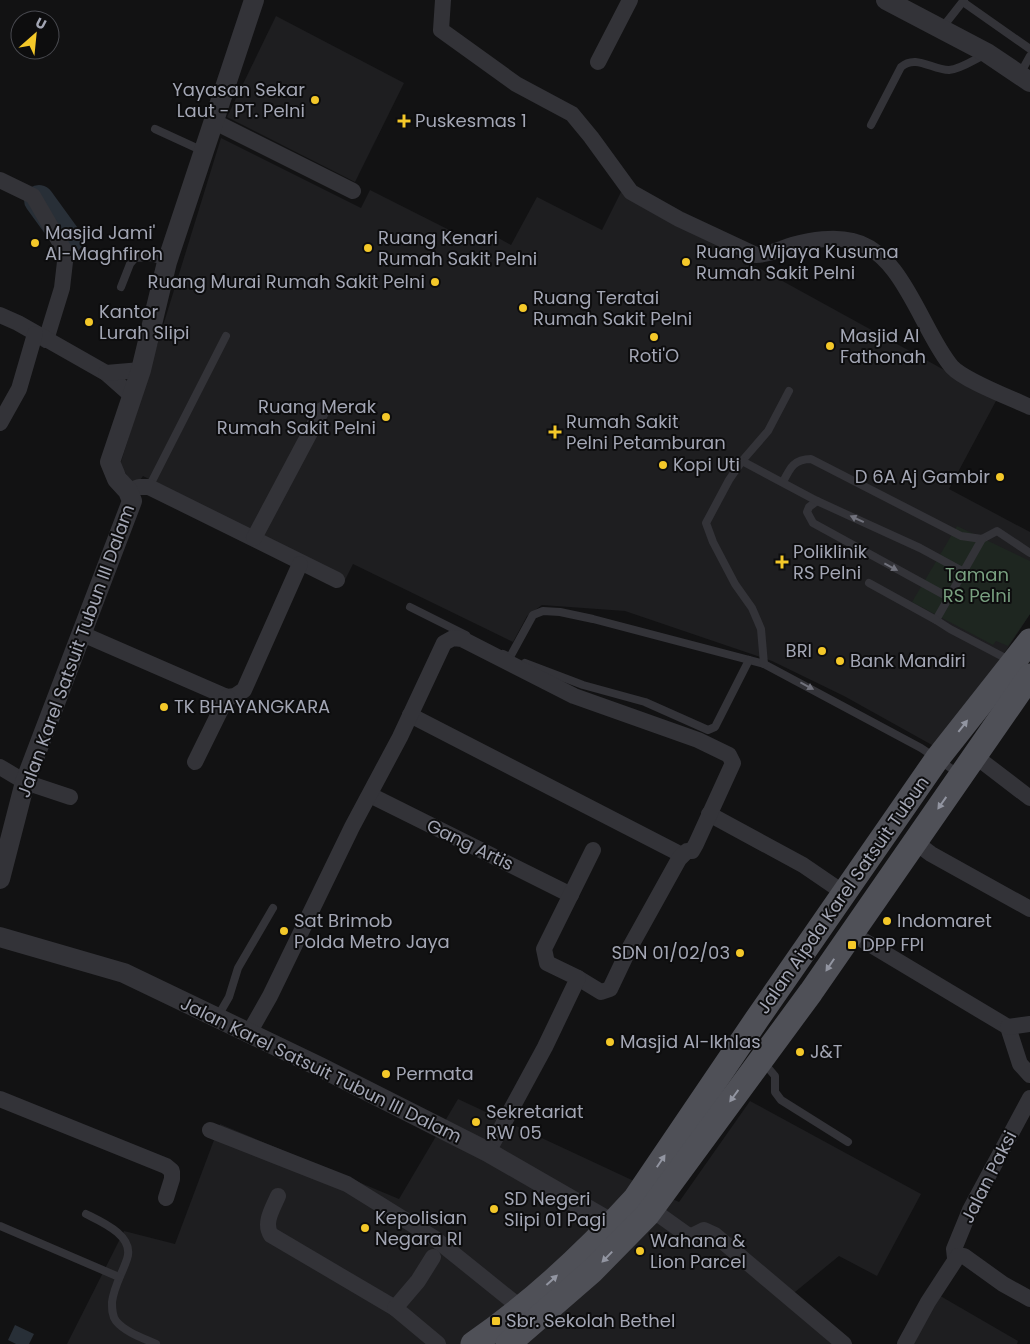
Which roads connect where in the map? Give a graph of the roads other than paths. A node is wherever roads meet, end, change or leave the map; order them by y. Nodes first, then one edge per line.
1 (254, 0) edge
2 (443, 0) edge
3 (630, 0) edge
4 (886, 0) edge
5 (963, 1) edge
6 (942, 29) junction
7 (1030, 49) edge
8 (987, 54) junction
9 (1030, 56) edge
10 (598, 62) dead end
11 (1025, 79) edge
12 (213, 122) junction
13 (871, 125) dead end
14 (155, 129) dead end
15 (203, 151) junction
16 (0, 180) edge
17 (353, 191) dead end
18 (168, 262) junction
19 (121, 287) dead end
20 (0, 315) edge
21 (226, 336) dead end
22 (40, 337) junction
23 (141, 370) junction
24 (106, 373) junction
25 (789, 391) dead end
26 (132, 396) junction
27 (1030, 407) edge
28 (322, 410) dead end
29 (0, 423) edge
30 (742, 461) junction
31 (783, 482) junction
32 (149, 487) junction
33 (128, 491) junction
34 (817, 500) junction
35 (254, 538) junction
36 (982, 539) junction
37 (1030, 553) edge
38 (300, 564) junction
39 (964, 572) junction
40 (337, 580) dead end
41 (869, 583) dead end
42 (948, 598) junction
43 (410, 607) dead end
44 (940, 622) junction
45 (80, 633) junction
46 (1030, 641) edge
47 (510, 657) junction
48 (750, 660) junction
49 (764, 664) junction
50 (1018, 666) edge
51 (227, 696) junction
52 (410, 715) junction
53 (938, 759) junction
54 (196, 762) dead end
55 (968, 766) junction
56 (0, 767) edge
57 (24, 782) junction
58 (370, 795) junction
59 (70, 797) dead end
60 (1030, 798) edge
61 (709, 814) junction
62 (914, 842) junction
63 (593, 850) dead end
64 (682, 854) junction
65 (0, 879) edge
66 (844, 893) junction
67 (571, 895) junction
68 (273, 908) dead end
69 (1030, 908) edge
70 (851, 933) junction
71 (0, 937) edge
72 (578, 978) junction
73 (217, 1018) junction
74 (1030, 1024) edge
75 (1008, 1027) junction
76 (250, 1033) junction
77 (760, 1061) junction
78 (1030, 1075) edge
79 (1030, 1098) edge
80 (0, 1099) edge
81 (210, 1130) dead end
82 (848, 1142) dead end
83 (488, 1152) junction
84 (278, 1196) dead end
85 (166, 1198) dead end
86 (644, 1204) junction
87 (86, 1214) dead end
88 (0, 1226) edge
89 (621, 1229) junction
90 (433, 1257) dead end
91 (955, 1258) junction
92 (119, 1277) junction
93 (1030, 1299) edge
94 (395, 1308) junction
95 (521, 1308) junction
96 (156, 1344) edge
97 (438, 1344) edge
98 (473, 1344) edge
99 (508, 1344) edge
100 (844, 1344) edge
101 (905, 1344) edge

1 - 12 street, Jalan Karel Satsuit Tubun III Dalam
2 - 27 street
3 - 10 street
4 - 6 street
5 - 6 lane
5 - 7 lane
6 - 8 street
8 - 11 street
8 - 13 lane
9 - 11 lane
12 - 15 street, Jalan Karel Satsuit Tubun III Dalam
12 - 17 street
14 - 15 lane
15 - 18 street, Jalan Karel Satsuit Tubun III Dalam
16 - 22 street
18 - 19 lane
18 - 23 street, Jalan Karel Satsuit Tubun III Dalam
20 - 22 street
21 - 32 lane
22 - 24 street
22 - 29 street
23 - 24 street
23 - 26 street, Jalan Karel Satsuit Tubun III Dalam
24 - 26 street
25 - 30 lane
26 - 33 street, Jalan Karel Satsuit Tubun III Dalam
28 - 35 street
30 - 31 lane
30 - 49 lane
31 - 34 lane
31 - 36 lane
32 - 33 street
32 - 35 street
33 - 45 street, Jalan Karel Satsuit Tubun III Dalam
39 -> 34 lane
34 -> 42 lane
35 - 38 street
36 - 37 lane
36 - 39 lane
38 - 40 street
38 - 51 street
39 - 42 lane
41 - 44 lane
42 - 44 lane
43 - 47 lane
44 - 50 lane
45 - 51 street
45 - 57 street, Jalan Karel Satsuit Tubun III Dalam
46 - 50 main road, Jalan Aipda Karel Satsuit Tubun
47 - 48 lane
47 - 48 lane
48 - 49 lane
49 -> 53 lane
53 -> 50 main road, Jalan Aipda Karel Satsuit Tubun
50 - 55 main road, Jalan Aipda Karel Satsuit Tubun
51 - 54 street
52 - 58 street
52 - 61 street
52 - 64 street
53 - 55 lane
53 - 66 main road, Jalan Aipda Karel Satsuit Tubun
55 - 60 street
55 -> 62 main road, Jalan Aipda Karel Satsuit Tubun
56 - 57 street
57 - 59 street
57 - 65 street, Jalan Karel Satsuit Tubun III Dalam
58 - 67 street, Gang Artis
58 - 76 street
61 - 64 street
61 - 66 street
62 - 69 street
62 - 70 main road, Jalan Aipda Karel Satsuit Tubun
63 - 67 street
64 - 72 street
86 -> 66 main road, Jalan Aipda Karel Satsuit Tubun
67 - 72 street
68 - 73 lane
70 - 75 street
70 -> 77 main road, Jalan Aipda Karel Satsuit Tubun
71 - 73 street, Jalan Karel Satsuit Tubun III Dalam
72 - 83 street
73 - 76 street, Jalan Karel Satsuit Tubun III Dalam
74 - 75 street
75 - 78 street
76 - 83 street, Jalan Karel Satsuit Tubun III Dalam
77 - 82 lane
77 -> 86 main road, Jalan Aipda Karel Satsuit Tubun
79 - 91 street, Jalan Paksi
80 - 85 street
81 - 95 street
83 - 89 street, Jalan Karel Satsuit Tubun III Dalam
84 - 94 street
86 - 89 main road, Jalan Aipda Karel Satsuit Tubun
86 - 100 street
87 - 92 lane
88 - 92 lane
95 -> 89 main road, Jalan Aipda Karel Satsuit Tubun
89 -> 99 main road, Jalan Aipda Karel Satsuit Tubun
90 - 94 street
91 - 93 street
91 - 101 street, Jalan Paksi
92 - 96 lane
94 - 97 street
95 - 98 main road, Jalan Aipda Karel Satsuit Tubun

